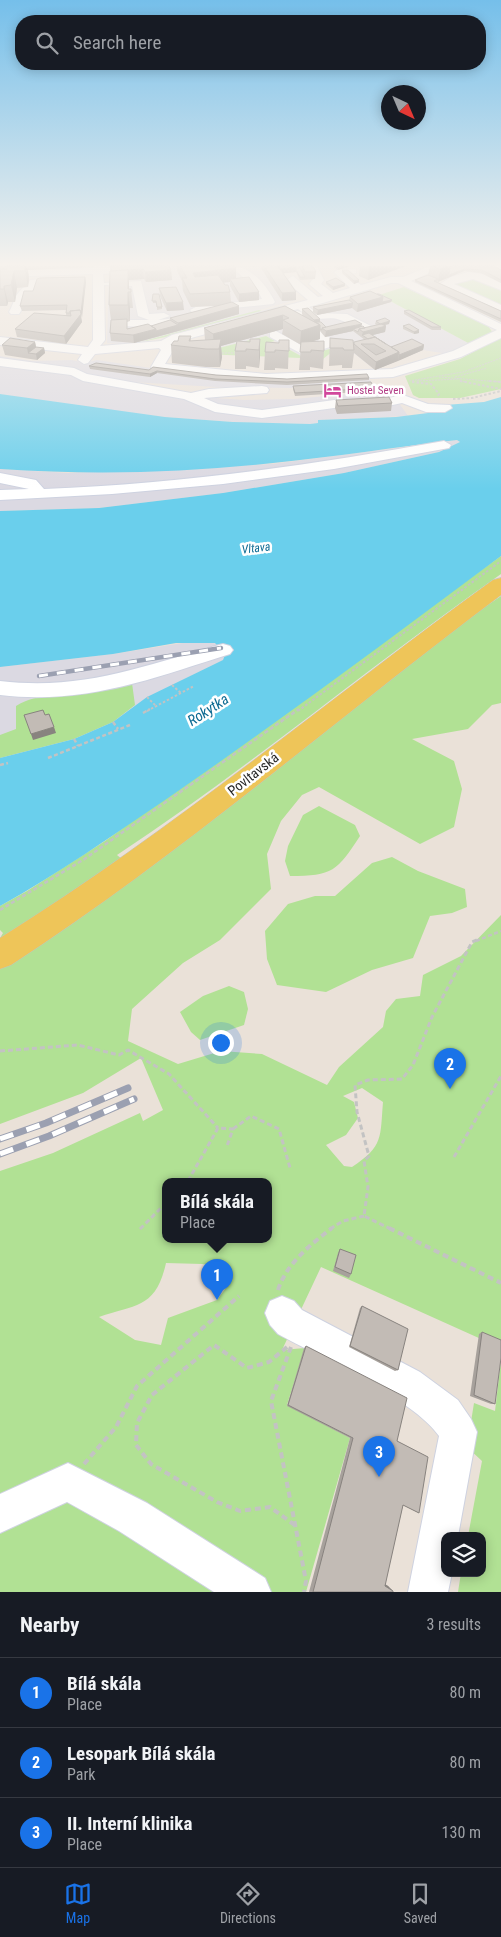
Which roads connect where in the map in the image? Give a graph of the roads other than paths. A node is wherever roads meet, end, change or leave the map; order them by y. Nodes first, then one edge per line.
1 (85, 340) edge
2 (96, 340) edge
3 (187, 340) edge
4 (285, 340) edge
5 (325, 340) edge
6 (484, 340) edge
7 (0, 341) edge
8 (162, 345) junction
9 (75, 351) junction
10 (93, 353) junction
11 (0, 362) edge
12 (20, 362) edge
13 (368, 369) junction
14 (74, 372) junction
15 (402, 384) junction
16 (190, 397) junction
17 (445, 408) dead end
18 (262, 414) junction
19 (330, 415) dead end
20 (444, 445) dead end
21 (0, 478) edge
22 (4, 492) edge
23 (45, 494) junction
24 (501, 585) edge
25 (223, 650) dead end
26 (0, 688) edge
27 (0, 955) edge
28 (282, 1313) road end
29 (0, 1514) edge
30 (251, 1592) edge
31 (428, 1592) edge

1 - 9 street
2 - 10 street
3 - 8 street
4 - 5 street
6 - 15 street
7 - 9 street
8 - 10 street
8 - 13 street
9 - 10 street
10 - 12 street
10 - 14 street
11 - 14 street
13 - 15 street
13 - 16 street
14 - 16 street
15 - 17 street
15 - 18 street
16 - 18 street
18 - 19 street
20 - 23 street
21 - 23 street
22 - 23 street
24 - 27 main road, Povltavská
25 - 26 street
28 - 31 street
29 - 30 street

